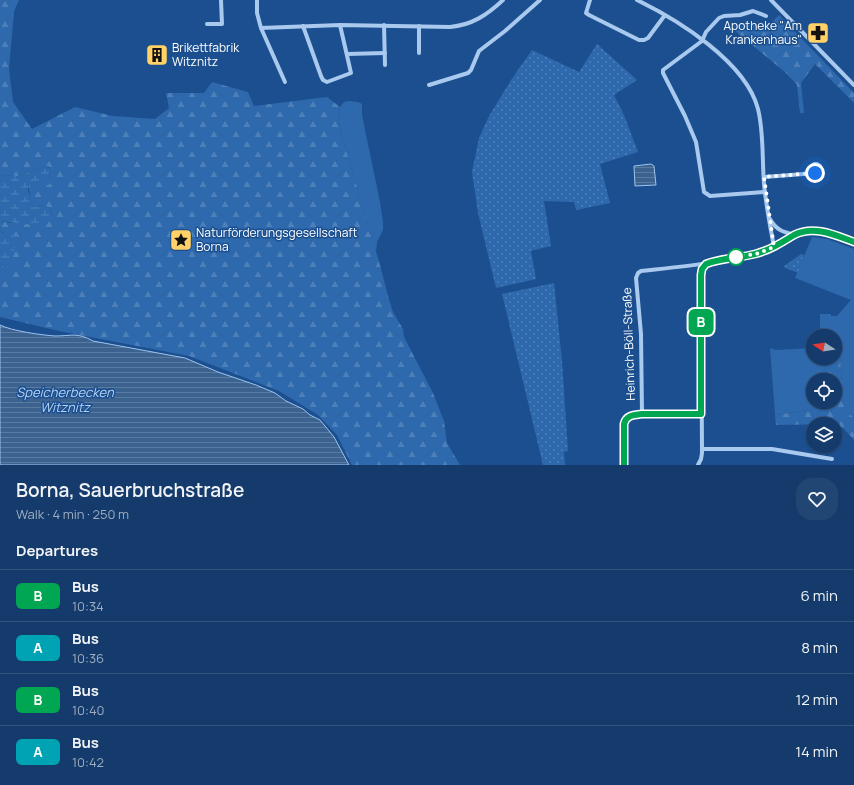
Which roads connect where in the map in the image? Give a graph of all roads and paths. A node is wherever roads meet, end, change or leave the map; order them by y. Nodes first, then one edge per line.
1 (221, 0) edge
2 (257, 0) edge
3 (503, 0) edge
4 (540, 0) edge
5 (590, 0) edge
6 (637, 0) edge
7 (771, 0) edge
8 (665, 15) junction
9 (766, 16) dead end
10 (207, 24) dead end
11 (340, 25) junction
12 (384, 25) junction
13 (304, 26) junction
14 (418, 26) junction
15 (261, 28) junction
16 (702, 41) junction
17 (385, 53) junction
18 (419, 53) dead end
19 (347, 54) junction
20 (385, 65) dead end
21 (285, 82) dead end
22 (429, 84) dead end
23 (854, 85) edge
24 (805, 174) dead end
25 (764, 177) junction
26 (765, 192) junction
27 (769, 217) junction
28 (796, 235) junction
29 (854, 242) edge
30 (774, 247) junction
31 (706, 264) junction
32 (642, 414) junction
33 (701, 414) junction
34 (702, 449) junction
35 (832, 459) dead end
36 (624, 465) edge
37 (698, 465) edge

1 - 10 street
2 - 15 street
3 - 14 street
4 - 22 street
5 - 8 street
6 - 8 street
7 - 23 street
8 - 16 street
9 - 16 street
11 - 12 street
11 - 13 street
11 - 19 street
12 - 14 street
12 - 17 street
13 - 15 street
13 - 19 street
14 - 18 street
15 - 21 street
16 - 25 street
16 - 26 street
17 - 19 street
17 - 20 street
24 - 25 street
25 - 26 street
26 - 27 street
27 - 28 street
27 - 30 street
28 - 29 street
28 - 30 street
30 - 31 street
31 - 32 street, Heinrich-Böll-Straße
31 - 33 street
32 - 33 street, Heinrich-Böll-Straße
32 - 36 street, Heinrich-Böll-Straße
33 - 34 street
34 - 35 street
34 - 37 street

